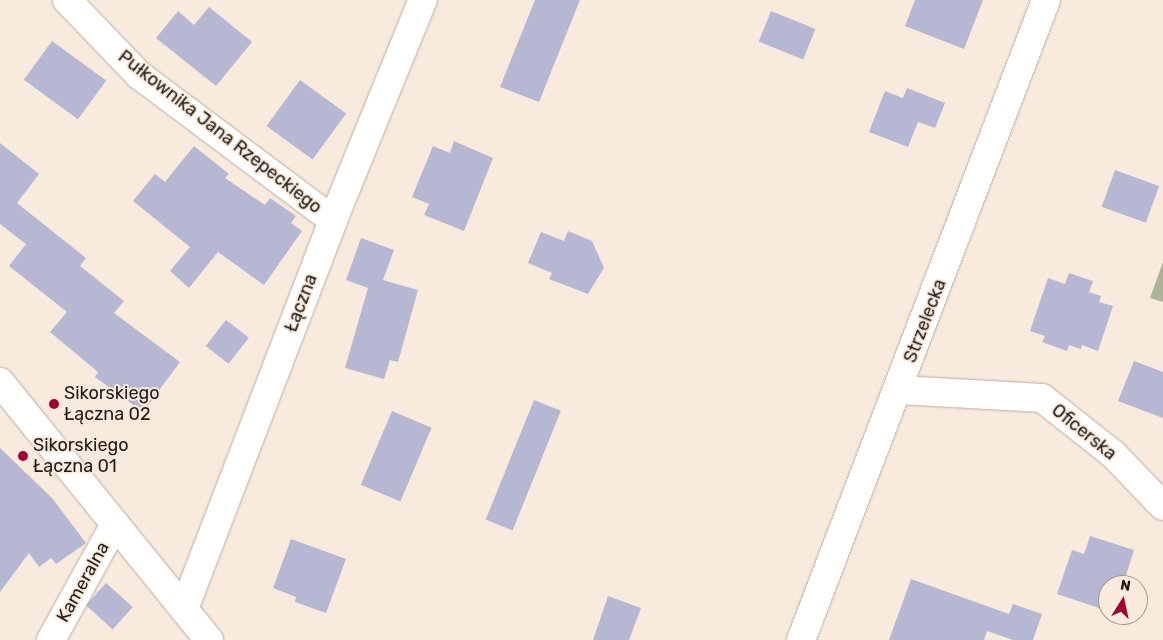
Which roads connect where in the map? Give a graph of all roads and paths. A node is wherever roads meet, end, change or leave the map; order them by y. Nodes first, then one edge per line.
1 (67, 0) edge
2 (423, 0) edge
3 (1046, 0) edge
4 (333, 220) junction
5 (0, 382) edge
6 (898, 390) junction
7 (1163, 506) edge
8 (115, 524) junction
9 (184, 609) junction
10 (50, 640) edge
11 (209, 640) edge
12 (801, 640) edge

1 - 4 street, Pułkownika Jana Rzepeckiego
2 - 4 street, Łączna
3 - 6 street, Strzelecka
4 - 9 street, Łączna
5 - 8 street
6 - 7 street, Oficerska
6 - 12 street, Strzelecka
8 - 9 street
8 - 10 street, Kameralna
9 - 11 street

